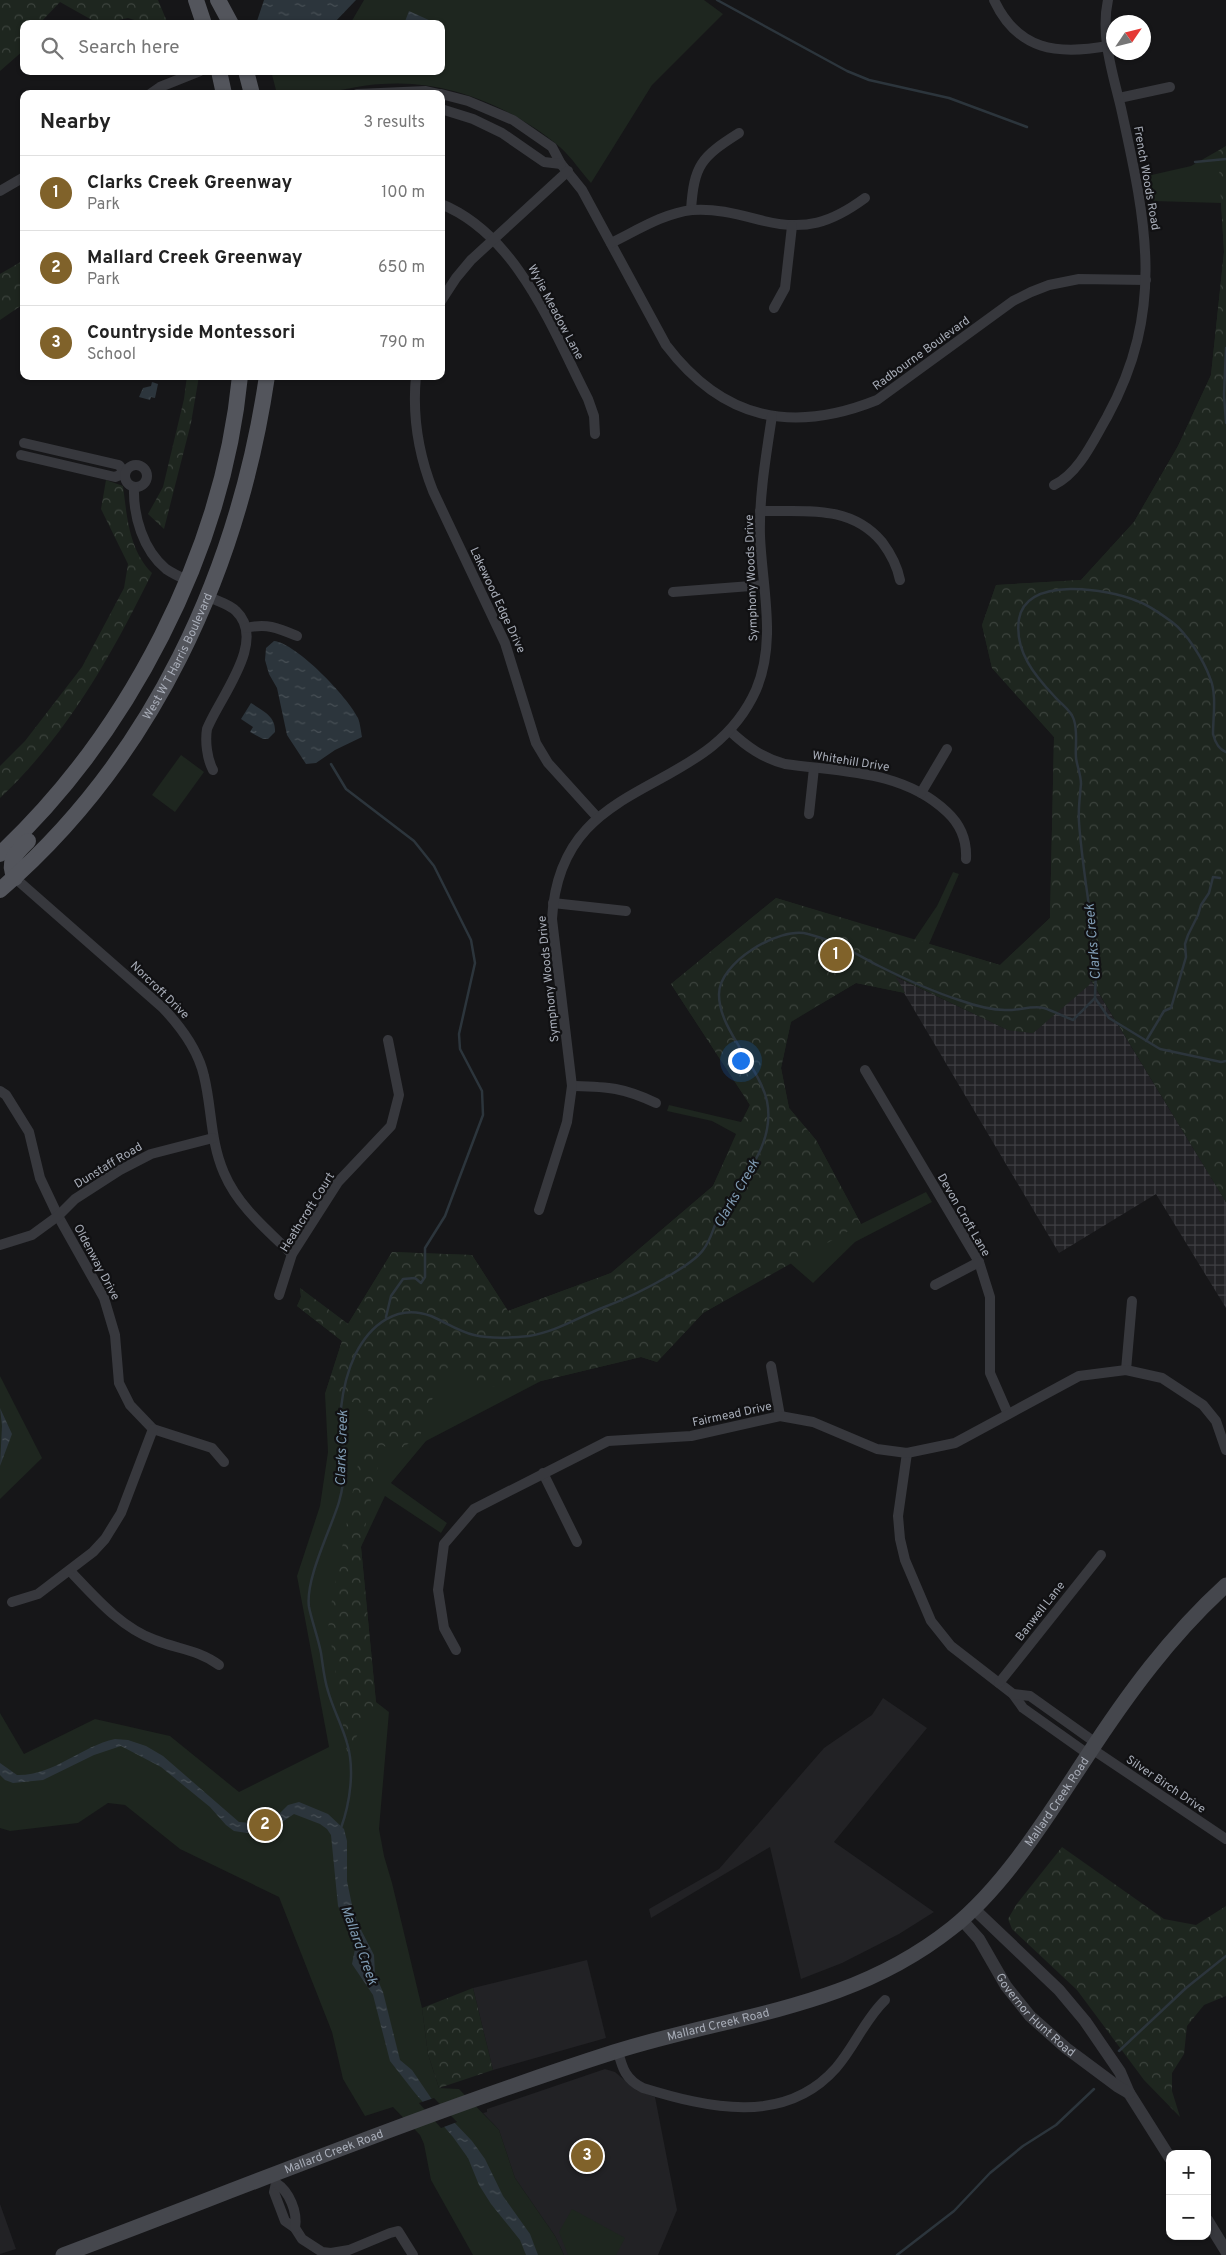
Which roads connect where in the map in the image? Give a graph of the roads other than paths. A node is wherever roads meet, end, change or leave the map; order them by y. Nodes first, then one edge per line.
1 (196, 0) edge
2 (218, 0) edge
3 (224, 0) edge
4 (994, 0) edge
5 (1108, 0) edge
6 (1107, 15) edge
7 (203, 20) edge
8 (230, 20) edge
9 (231, 20) edge
10 (1106, 46) edge
11 (1111, 60) edge
12 (190, 75) edge
13 (220, 75) edge
14 (247, 75) edge
15 (1170, 87) dead end
16 (156, 90) edge
17 (223, 90) edge
18 (251, 90) edge
19 (445, 95) edge
20 (1118, 98) junction
21 (445, 109) edge
22 (739, 133) dead end
23 (565, 168) junction
24 (20, 178) edge
25 (0, 191) edge
26 (864, 198) dead end
27 (445, 206) edge
28 (691, 210) junction
29 (792, 226) junction
30 (495, 240) junction
31 (611, 243) junction
32 (1146, 280) junction
33 (445, 295) edge
34 (774, 308) dead end
35 (239, 380) edge
36 (266, 380) edge
37 (416, 380) edge
38 (772, 416) junction
39 (595, 434) dead end
40 (24, 443) dead end
41 (21, 455) dead end
42 (125, 473) junction
43 (1054, 485) dead end
44 (134, 488) junction
45 (760, 511) junction
46 (186, 580) junction
47 (900, 580) dead end
48 (764, 586) junction
49 (673, 592) dead end
50 (209, 597) junction
51 (246, 628) junction
52 (295, 633) dead end
53 (730, 731) junction
54 (947, 749) dead end
55 (89, 753) junction
56 (215, 768) dead end
57 (814, 768) junction
58 (921, 793) junction
59 (809, 814) dead end
60 (597, 817) junction
61 (0, 854) edge
62 (966, 859) dead end
63 (15, 878) junction
64 (0, 890) edge
65 (553, 903) junction
66 (626, 912) dead end
67 (388, 1040) dead end
68 (864, 1070) dead end
69 (572, 1086) junction
70 (0, 1091) edge
71 (656, 1103) dead end
72 (212, 1138) junction
73 (539, 1210) dead end
74 (58, 1216) junction
75 (0, 1245) edge
76 (292, 1254) junction
77 (978, 1262) junction
78 (935, 1285) dead end
79 (279, 1295) dead end
80 (1132, 1301) dead end
81 (771, 1366) dead end
82 (1126, 1370) junction
83 (1008, 1414) junction
84 (780, 1416) junction
85 (153, 1429) junction
86 (1226, 1450) edge
87 (907, 1453) junction
88 (224, 1462) dead end
89 (543, 1473) junction
90 (578, 1542) dead end
91 (1101, 1556) dead end
92 (70, 1571) junction
93 (1226, 1585) edge
94 (12, 1602) dead end
95 (456, 1650) dead end
96 (219, 1665) dead end
97 (999, 1683) junction
98 (1092, 1749) junction
99 (1226, 1838) edge
100 (973, 1908) junction
101 (962, 1920) junction
102 (885, 2000) dead end
103 (618, 2051) junction
104 (1129, 2093) junction
105 (1166, 2152) edge
106 (274, 2179) junction
107 (1211, 2227) edge
108 (1226, 2251) edge
109 (63, 2255) edge
110 (413, 2255) edge

1 - 7 main road
2 - 8 main road
3 - 9 main road
4 - 10 street
5 - 6 street, French Woods Road
11 - 20 street, French Woods Road
12 - 16 street
13 - 17 main road
14 - 18 main road
15 - 20 street
19 - 23 street, Radbourne Boulevard
20 - 32 street, French Woods Road
21 - 23 street
22 - 28 street
23 - 30 street
23 - 31 street, Radbourne Boulevard
24 - 25 street
26 - 29 street
27 - 30 street, Wylie Meadow Lane
28 - 29 street
28 - 31 street
29 - 34 street
30 - 33 street
30 - 39 street, Wylie Meadow Lane
31 - 38 street, Radbourne Boulevard
32 - 38 street, Radbourne Boulevard
32 - 43 street, French Woods Road
35 - 46 main road, West W T Harris Boulevard
36 - 50 main road, West W T Harris Boulevard
37 - 60 street, Lakewood Edge Drive
38 - 45 street, Symphony Woods Drive
40 - 42 street
41 - 42 street
42 - 44 street
42 - 44 street
44 - 46 street
45 - 47 street
45 - 48 street, Symphony Woods Drive
46 - 55 main road, West W T Harris Boulevard
48 - 49 street
48 - 53 street, Symphony Woods Drive
50 - 51 street
50 - 63 main road, West W T Harris Boulevard
51 - 52 street
51 - 56 street
53 - 57 street, Whitehill Drive
53 - 60 street, Symphony Woods Drive
54 - 58 street
55 - 61 main road, West W T Harris Boulevard
55 - 63 main road
57 - 58 street, Whitehill Drive
57 - 59 street
58 - 62 street, Whitehill Drive
60 - 65 street, Symphony Woods Drive
63 - 64 main road, West W T Harris Boulevard
63 - 72 street, Norcroft Drive
65 - 66 street
65 - 69 street, Symphony Woods Drive
67 - 76 street, Heathcroft Court
68 - 77 street, Devon Croft Lane
69 - 71 street
69 - 73 street, Symphony Woods Drive
70 - 74 street, Oldenway Drive
72 - 74 street, Dunstaff Road
72 - 76 street, Norcroft Drive
74 - 75 street, Dunstaff Road
74 - 85 street, Oldenway Drive
76 - 79 street, Heathcroft Court
77 - 78 street
77 - 83 street, Devon Croft Lane
80 - 82 street
81 - 84 street
82 - 83 street, Fairmead Drive
82 - 86 street, Fairmead Drive
83 - 87 street, Fairmead Drive
84 - 87 street, Fairmead Drive
84 - 89 street, Fairmead Drive
85 - 88 street, Oldenway Drive
85 - 92 street
87 - 97 street, Silver Birch Drive
89 - 90 street
89 - 95 street, Fairmead Drive
91 - 97 street, Banwell Lane
92 - 94 street
92 - 96 street
93 - 98 main road, Mallard Creek Road
97 - 98 street, Silver Birch Drive
98 - 99 street, Silver Birch Drive
98 - 100 main road, Mallard Creek Road
100 - 101 main road, Mallard Creek Road
100 - 104 street, Governor Hunt Road
101 - 103 main road, Mallard Creek Road
101 - 104 street, Governor Hunt Road
102 - 103 street
103 - 106 main road, Mallard Creek Road
104 - 105 street, Governor Hunt Road
106 - 109 main road, Mallard Creek Road
106 - 110 street
107 - 108 street

